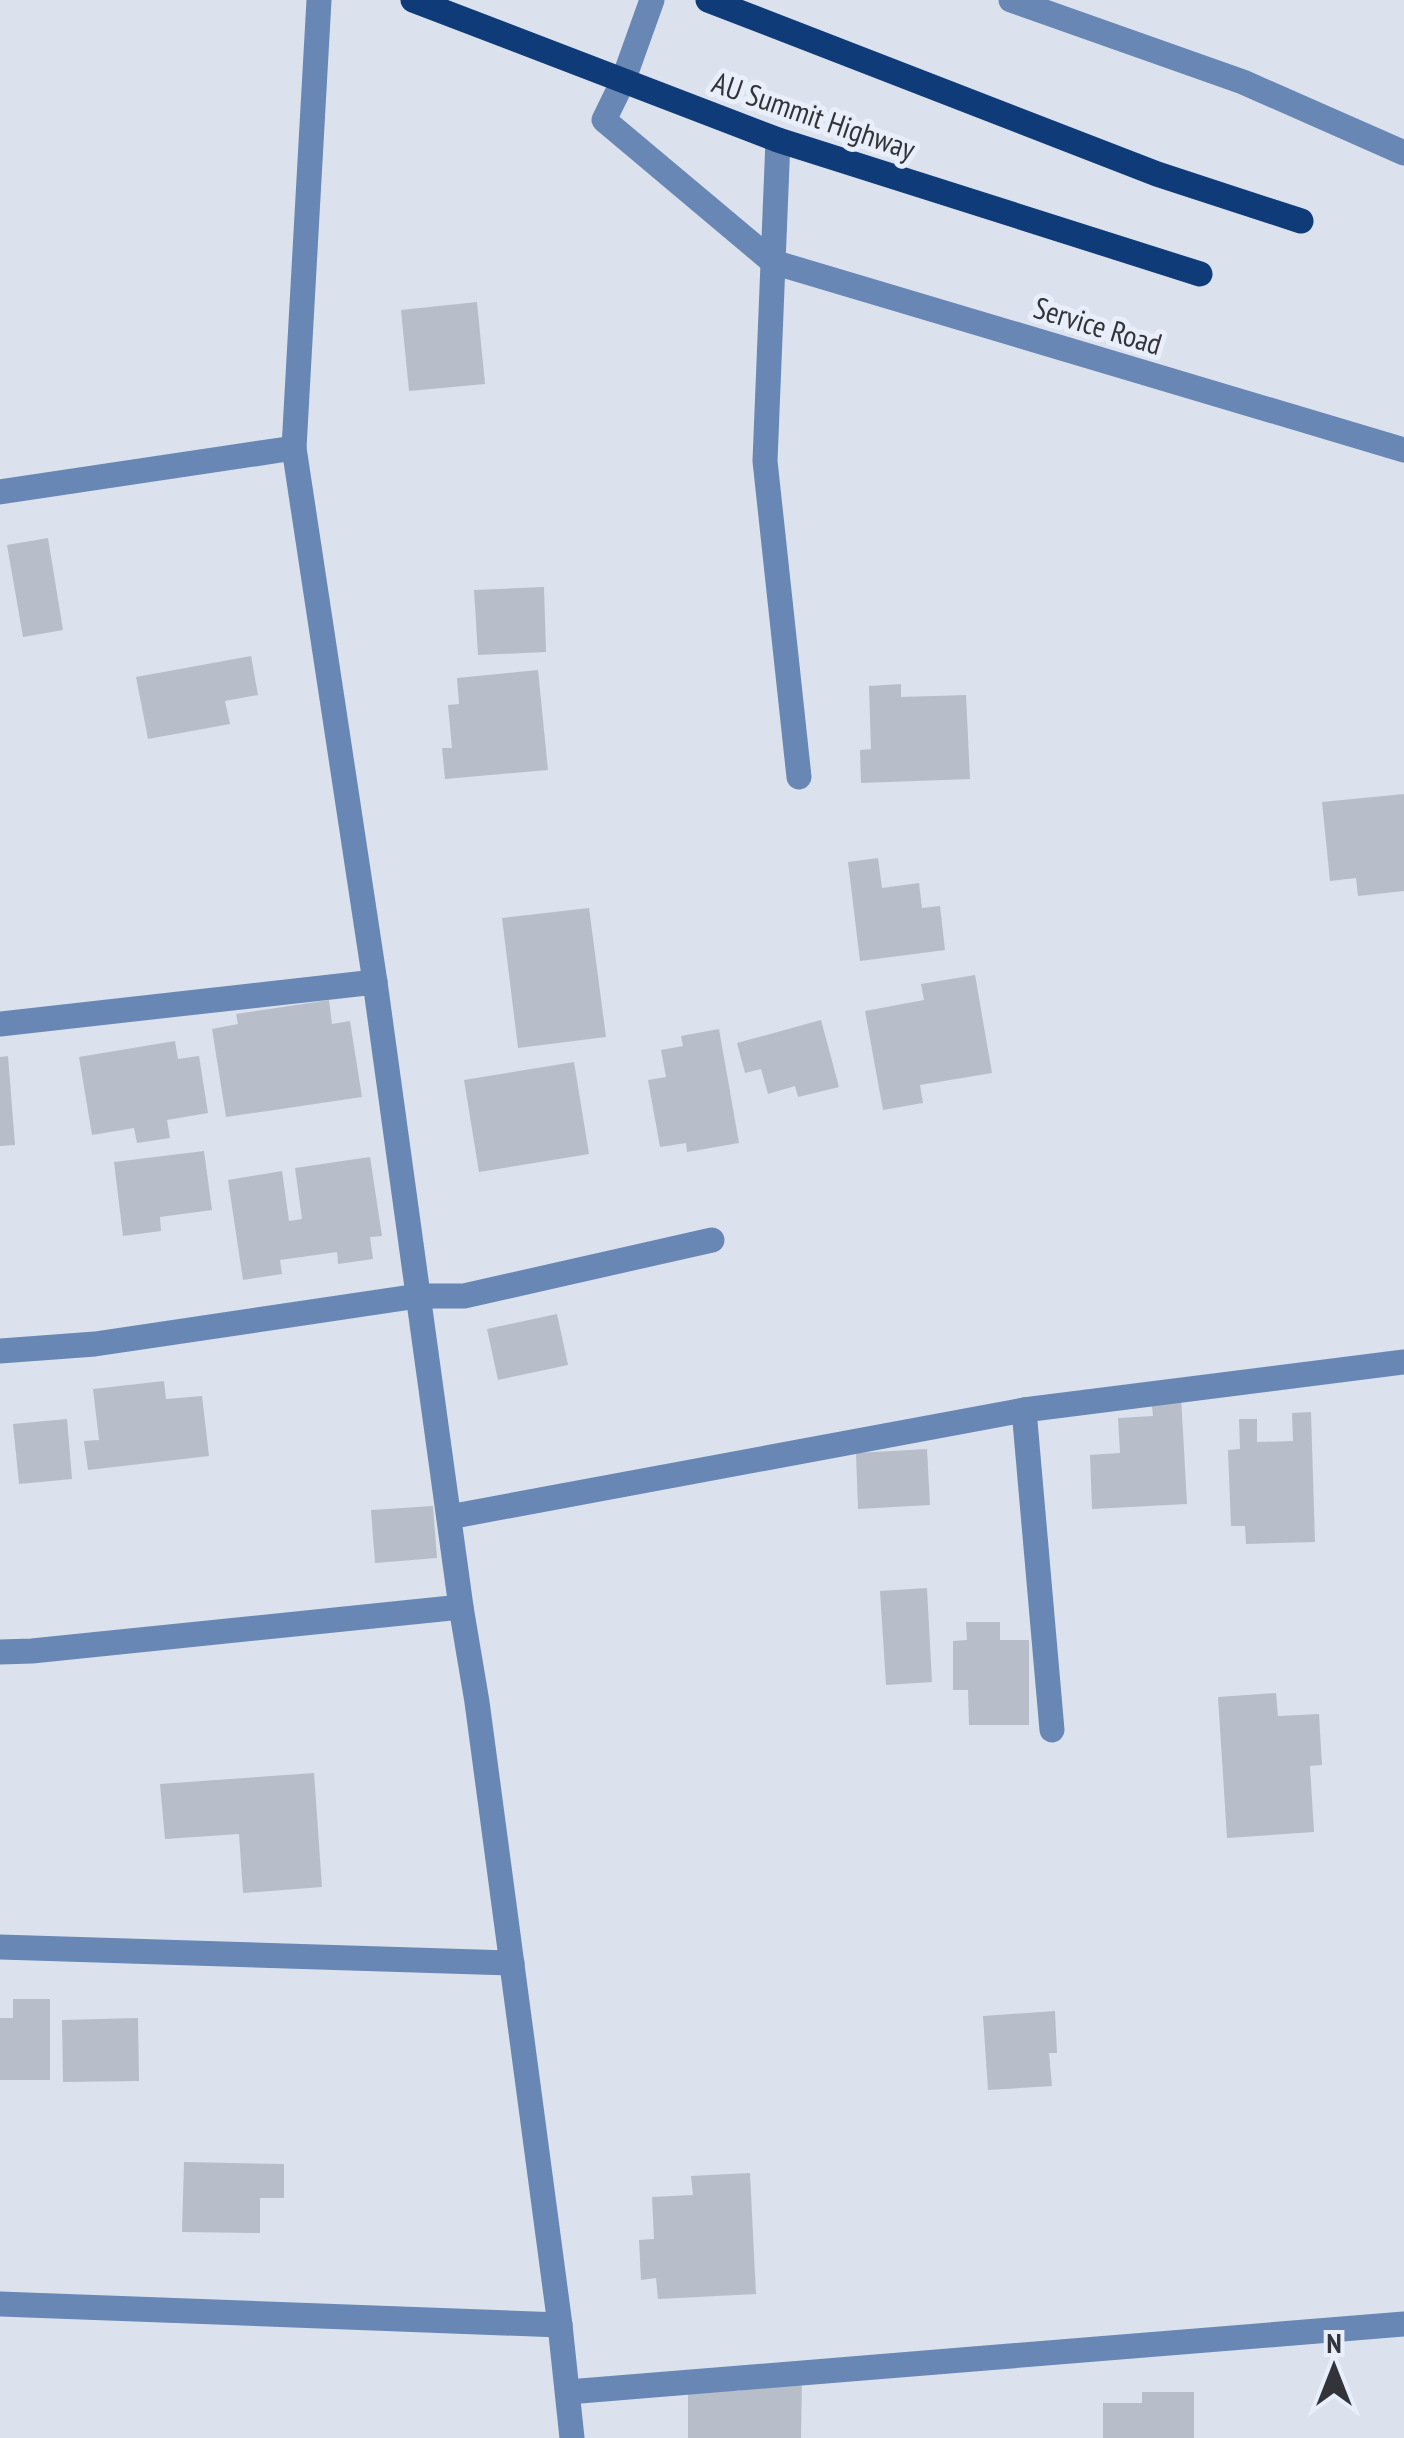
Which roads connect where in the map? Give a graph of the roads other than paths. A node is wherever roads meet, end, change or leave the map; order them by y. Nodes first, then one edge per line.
1 (318, 0) edge
2 (413, 0) edge
3 (652, 0) edge
4 (708, 0) edge
5 (1011, 0) edge
6 (623, 81) junction
7 (778, 140) junction
8 (1404, 153) edge
9 (1301, 222) dead end
10 (773, 262) junction
11 (1200, 274) dead end
12 (294, 448) junction
13 (1404, 450) edge
14 (0, 492) edge
15 (800, 777) dead end
16 (374, 982) junction
17 (0, 1024) edge
18 (712, 1240) dead end
19 (418, 1296) junction
20 (0, 1352) edge
21 (1404, 1362) edge
22 (1024, 1410) junction
23 (449, 1517) junction
24 (461, 1608) junction
25 (0, 1652) edge
26 (1052, 1730) dead end
27 (0, 1947) edge
28 (512, 1963) junction
29 (0, 2304) edge
30 (1404, 2324) edge
31 (560, 2325) junction
32 (568, 2392) junction
33 (572, 2438) edge

1 - 12 street
2 - 6 main road, AU Summit Highway
3 - 6 street
4 - 9 main road
5 - 8 street
6 - 7 main road, AU Summit Highway
6 - 10 street
7 - 10 street
7 - 11 main road, AU Summit Highway
10 - 13 street, Service Road
10 - 15 street
12 - 14 street
12 - 16 street
16 - 17 street
16 - 19 street
18 - 19 street
19 - 20 street
19 - 23 street
21 - 22 street
22 - 23 street
22 - 26 street
23 - 24 street
24 - 25 street
24 - 28 street
27 - 28 street
28 - 31 street
29 - 31 street
30 - 32 street
31 - 32 street
32 - 33 street

